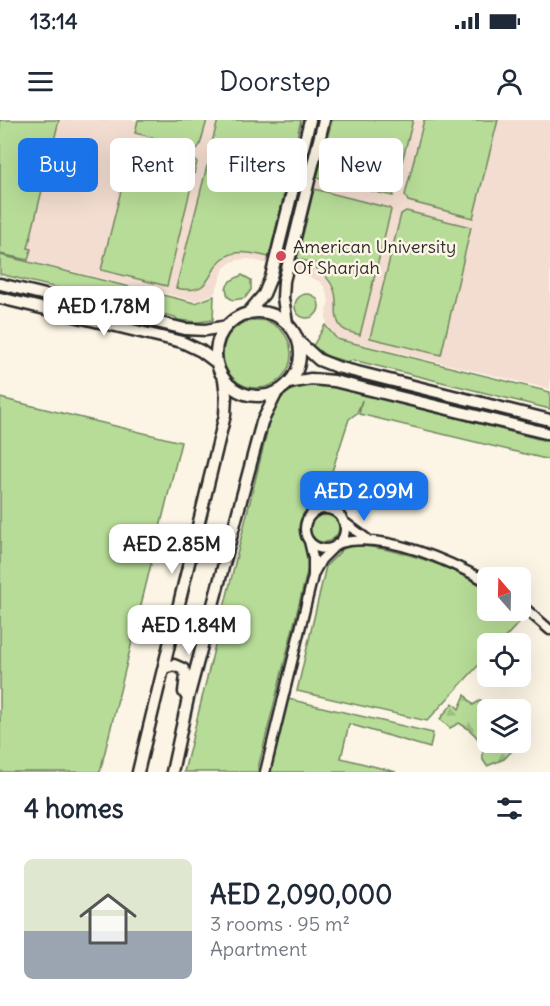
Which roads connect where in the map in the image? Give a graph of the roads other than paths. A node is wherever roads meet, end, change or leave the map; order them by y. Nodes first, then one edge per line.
1 (310, 120) edge
2 (324, 120) edge
3 (271, 277) junction
4 (284, 280) junction
5 (0, 284) edge
6 (0, 298) edge
7 (247, 314) junction
8 (287, 323) junction
9 (228, 326) junction
10 (298, 341) junction
11 (217, 363) junction
12 (224, 379) junction
13 (288, 383) junction
14 (277, 392) junction
15 (550, 420) edge
16 (550, 434) edge
17 (342, 520) junction
18 (309, 541) junction
19 (373, 542) junction
20 (335, 546) junction
21 (313, 576) junction
22 (477, 577) edge
23 (531, 614) edge
24 (550, 630) edge
25 (164, 668) junction
26 (188, 698) junction
27 (138, 772) edge
28 (172, 772) edge
29 (265, 772) edge

1 - 3 street
2 - 4 street
3 - 4 street
3 - 7 street
4 - 8 street
5 - 9 street
6 - 11 street
7 - 8 street
7 - 9 street
8 - 10 street
9 - 11 street
10 - 13 street
10 - 15 street
11 - 12 street
12 - 14 street
12 - 25 street
13 - 14 street
13 - 16 street
14 - 26 street
17 - 18 street
17 - 19 street
17 - 20 street
18 - 20 street
18 - 21 street
19 - 20 street
19 - 22 street
20 - 21 street
21 - 29 street
23 - 24 street
25 - 26 street
25 - 27 street
26 - 28 street

